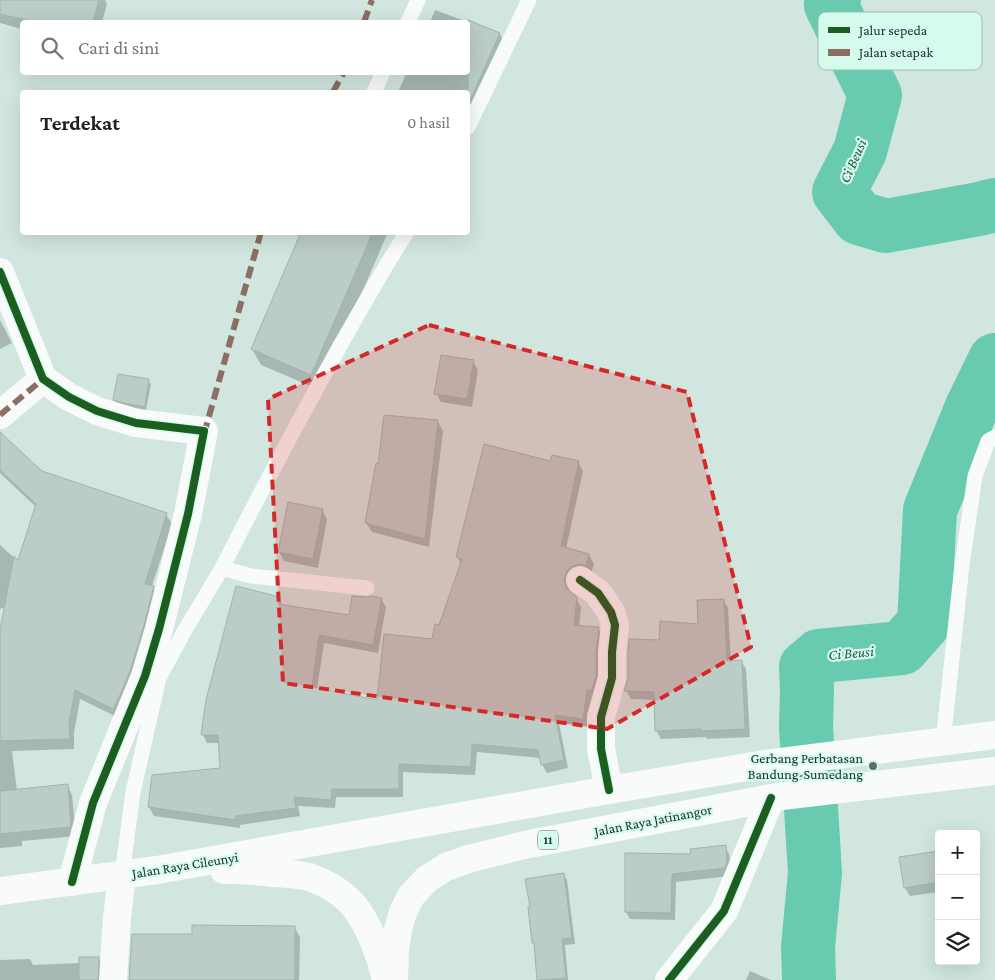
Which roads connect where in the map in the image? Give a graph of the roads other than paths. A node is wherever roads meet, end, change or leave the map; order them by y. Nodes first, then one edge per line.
1 (418, 0) edge
2 (529, 0) edge
3 (409, 20) edge
4 (382, 75) edge
5 (375, 90) edge
6 (470, 122) edge
7 (405, 235) edge
8 (0, 272) edge
9 (43, 379) junction
10 (0, 415) edge
11 (995, 437) edge
12 (222, 568) junction
13 (580, 580) dead end
14 (367, 588) dead end
15 (995, 735) edge
16 (943, 742) junction
17 (995, 771) edge
18 (609, 790) junction
19 (777, 796) junction
20 (122, 875) junction
21 (72, 882) junction
22 (0, 891) edge
23 (113, 980) edge
24 (386, 980) edge
25 (394, 980) edge
26 (669, 980) edge

1 - 3 lane
2 - 6 lane
4 - 5 lane
7 - 12 lane
8 - 9 main road
9 - 10 main road
9 - 21 main road
11 - 16 lane
12 - 14 lane
12 - 20 lane
13 - 18 main road
15 - 16 main road
16 - 18 main road
17 - 19 main road, Jalan Raya Jatinangor / 11
18 - 20 main road, Jalan Raya Cileunyi
19 - 25 main road, Jalan Raya Jatinangor / 11
19 - 26 main road
20 - 21 main road, Jalan Raya Cileunyi
20 - 23 main road
20 - 24 main road
21 - 22 main road, Jalan Raya Cileunyi

